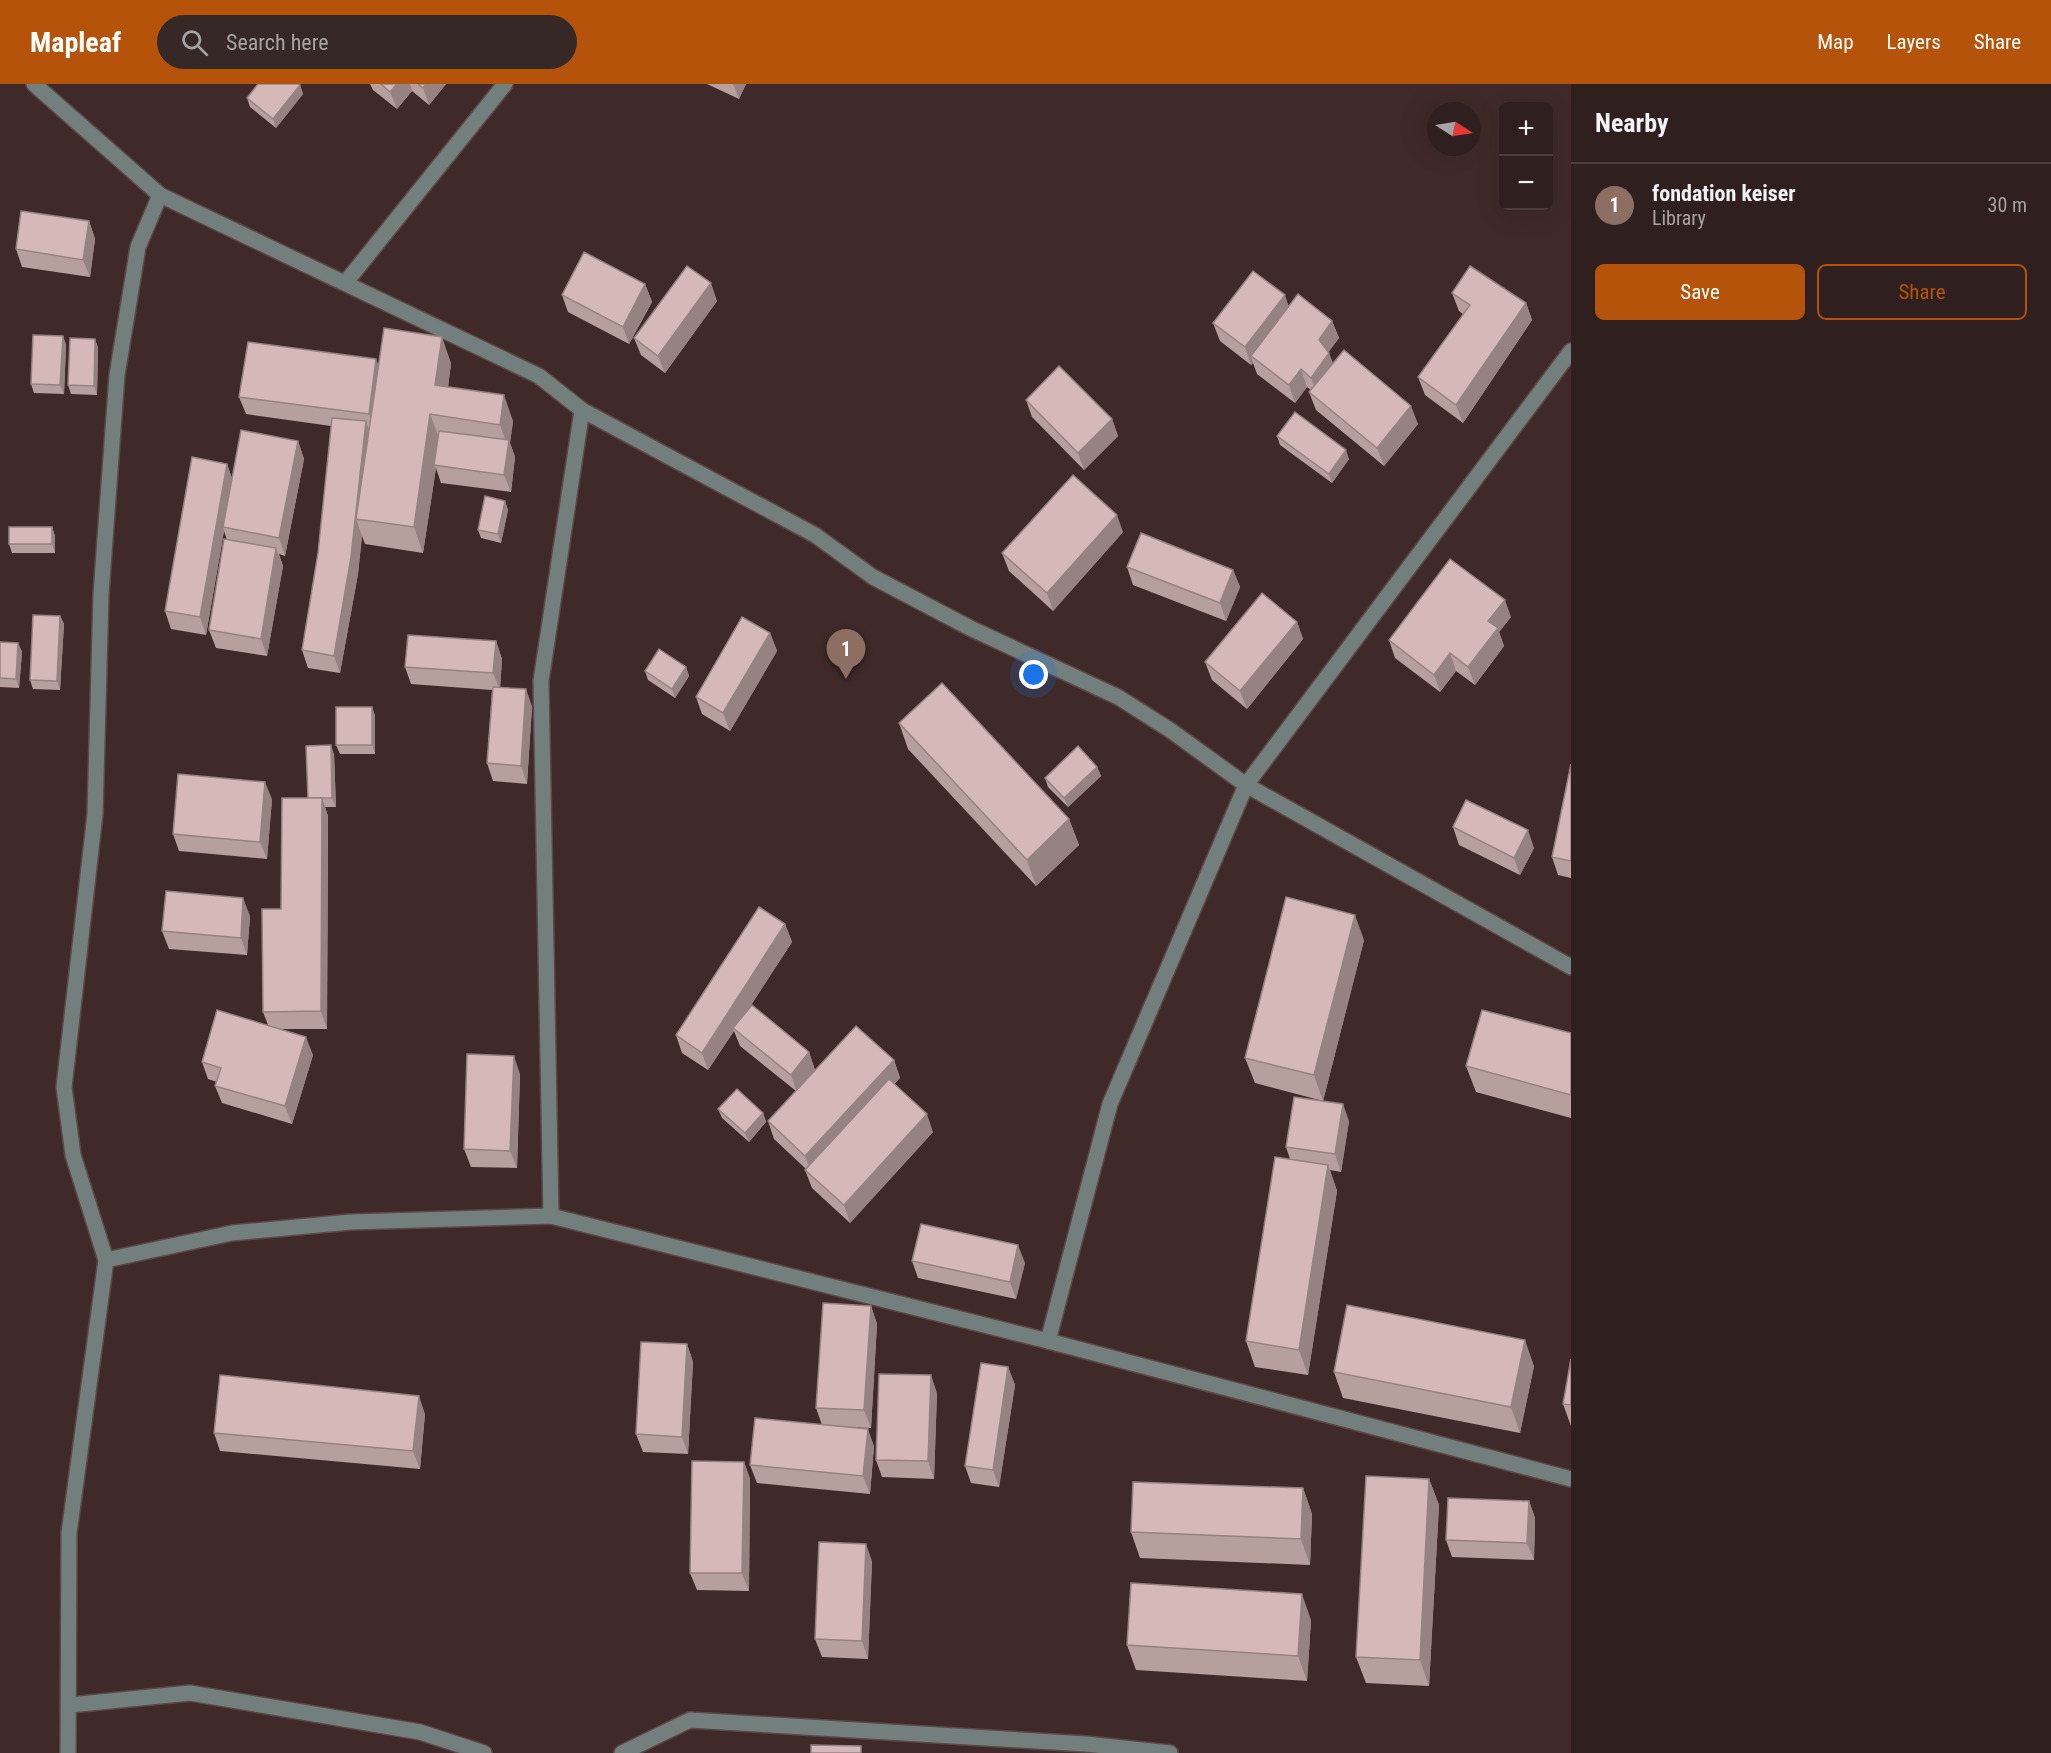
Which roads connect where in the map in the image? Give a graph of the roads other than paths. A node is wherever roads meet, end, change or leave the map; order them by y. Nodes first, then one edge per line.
1 (34, 84) edge
2 (505, 84) edge
3 (160, 195) junction
4 (346, 282) junction
5 (1571, 351) edge
6 (582, 410) junction
7 (1246, 785) junction
8 (1571, 967) edge
9 (551, 1216) junction
10 (106, 1260) junction
11 (1048, 1341) junction
12 (1571, 1479) edge
13 (70, 1705) junction
14 (68, 1753) edge
15 (483, 1753) edge
16 (622, 1753) edge
17 (1170, 1753) edge

1 - 3 street
2 - 4 street
3 - 4 street
3 - 10 street
4 - 6 street
5 - 7 street
6 - 7 street
6 - 9 street
7 - 8 street
7 - 11 street
9 - 10 street
9 - 11 street
10 - 13 street
11 - 12 street
13 - 14 street
13 - 15 street
16 - 17 street

